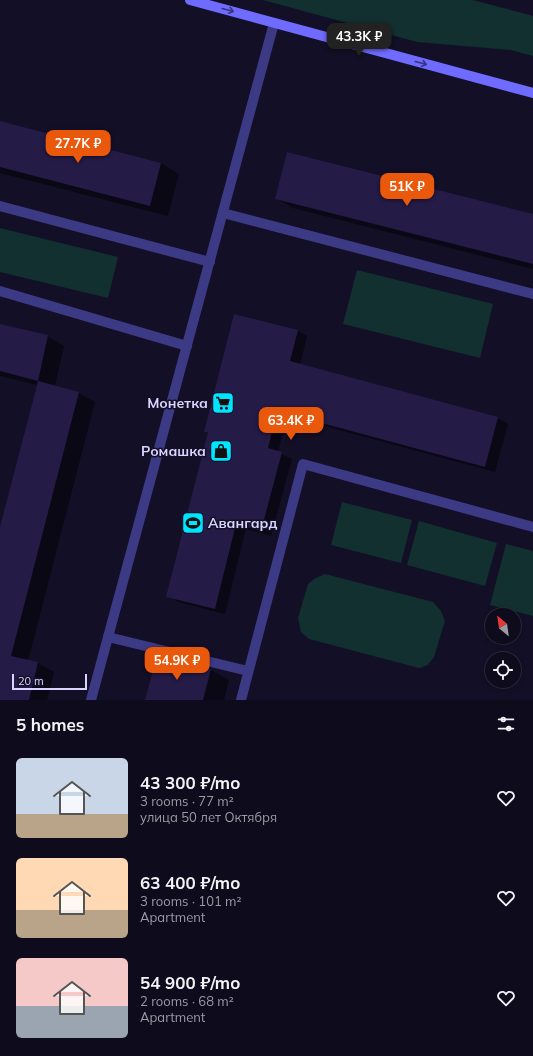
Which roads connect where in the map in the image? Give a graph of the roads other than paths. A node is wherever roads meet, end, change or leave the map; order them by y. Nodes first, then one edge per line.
1 (190, 0) edge
2 (274, 22) junction
3 (533, 93) edge
4 (0, 206) edge
5 (223, 214) junction
6 (210, 262) junction
7 (0, 291) edge
8 (533, 294) edge
9 (187, 346) junction
10 (533, 527) edge
11 (108, 637) junction
12 (248, 671) junction
13 (91, 700) edge
14 (241, 700) edge

1 -> 2 main road
2 -> 3 main road
2 - 5 lane
4 - 6 lane
5 - 6 lane
5 - 8 lane
6 - 9 lane
7 - 9 lane
9 - 11 lane
10 - 12 lane
11 - 12 lane
11 - 13 lane
12 - 14 lane

